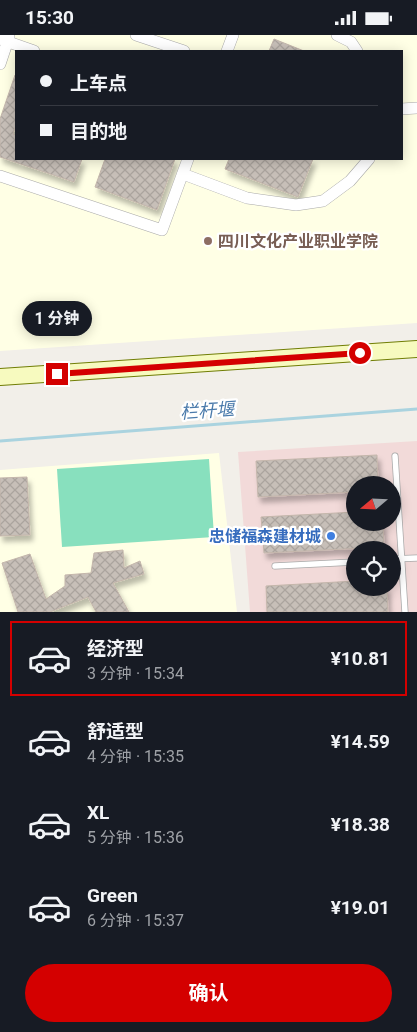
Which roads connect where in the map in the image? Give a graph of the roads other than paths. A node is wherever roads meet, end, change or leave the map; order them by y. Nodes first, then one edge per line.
1 (136, 35) edge
2 (233, 35) edge
3 (337, 35) edge
4 (6, 39) edge
5 (32, 50) edge
6 (181, 50) edge
7 (227, 50) edge
8 (357, 50) edge
9 (0, 64) edge
10 (417, 108) edge
11 (403, 109) edge
12 (188, 160) edge
13 (368, 160) edge
14 (183, 174) junction
15 (0, 176) edge
16 (417, 349) edge
17 (0, 377) edge
18 (395, 455) dead end
19 (400, 541) edge
20 (417, 558) edge
21 (401, 559) joint
22 (346, 562) edge
23 (275, 566) dead end
24 (405, 612) edge

1 - 6 street
2 - 7 street
3 - 8 street
4 - 5 street
4 - 9 street
10 - 11 street
12 - 14 street
13 - 14 street
14 - 15 street
16 - 17 street
18 - 19 lane
20 - 21 lane
21 - 24 lane
22 - 23 lane

